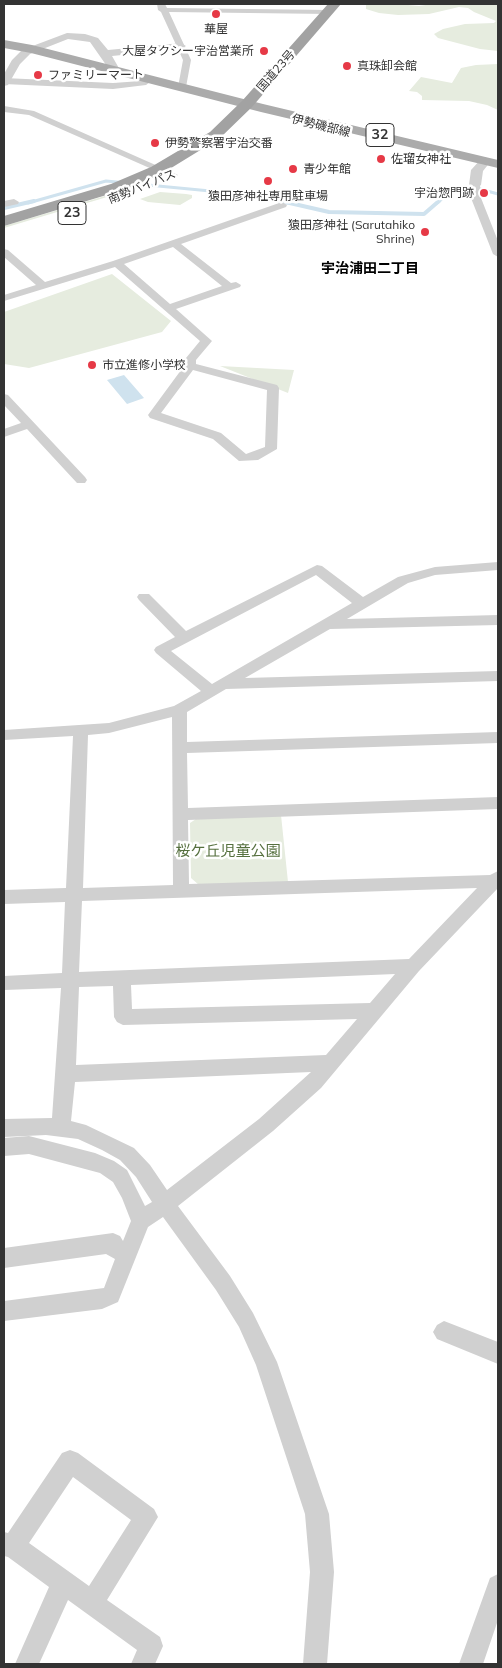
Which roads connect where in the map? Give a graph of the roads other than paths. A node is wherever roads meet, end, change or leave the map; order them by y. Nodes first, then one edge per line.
1 (162, 7) edge
2 (332, 8) edge
3 (4, 39) edge
4 (4, 44) edge
5 (181, 46) junction
6 (32, 49) junction
7 (105, 53) junction
8 (116, 70) junction
9 (150, 79) junction
10 (4, 82) edge
11 (182, 87) junction
12 (254, 106) junction
13 (4, 109) edge
14 (488, 164) edge
15 (498, 170) edge
16 (163, 176) junction
17 (138, 185) junction
18 (475, 185) joint
19 (282, 205) dead end
20 (4, 223) edge
21 (174, 243) junction
22 (4, 252) edge
23 (498, 254) edge
24 (117, 263) junction
25 (44, 286) junction
26 (4, 298) edge
27 (169, 308) junction
28 (190, 366) junction
29 (4, 398) edge
30 (29, 424) junction
31 (4, 433) edge
32 (81, 480) dead end
33 (498, 566) edge
34 (144, 597) dead end
35 (361, 603) junction
36 (498, 620) edge
37 (325, 625) junction
38 (184, 637) junction
39 (498, 676) edge
40 (225, 684) junction
41 (211, 691) junction
42 (179, 710) junction
43 (82, 730) junction
44 (4, 735) edge
45 (498, 737) edge
46 (180, 748) junction
47 (498, 803) edge
48 (180, 814) junction
49 (496, 879) edge
50 (181, 891) junction
51 (72, 895) junction
52 (4, 897) edge
53 (413, 966) junction
54 (122, 979) junction
55 (70, 980) junction
56 (4, 983) edge
57 (374, 1011) junction
58 (331, 1063) junction
59 (66, 1074) junction
60 (4, 1128) edge
61 (61, 1128) junction
62 (4, 1147) edge
63 (165, 1204) junction
64 (141, 1220) junction
65 (127, 1255) junction
66 (4, 1258) edge
67 (4, 1311) edge
68 (444, 1332) dead end
69 (498, 1354) edge
70 (8, 1545) edge
71 (63, 1584) junction
72 (498, 1586) edge
73 (91, 1604) junction
74 (27, 1664) edge
75 (143, 1664) edge
76 (314, 1664) edge
77 (471, 1664) edge

1 - 2 street
1 - 5 street
2 - 12 highway, 国道23号 / 23
3 - 6 main road, 伊勢磯部線 / 32
4 - 6 main road, 伊勢磯部線 / 32
5 - 7 street
5 - 11 street
6 - 7 street
6 - 8 main road, 伊勢磯部線 / 32
6 - 10 street
7 - 8 street
8 - 9 main road, 伊勢磯部線 / 32
9 - 10 street
9 - 11 main road, 伊勢磯部線 / 32
11 - 12 main road, 伊勢磯部線 / 32
12 - 14 main road, 伊勢磯部線 / 32
12 - 16 highway, 南勢バイパス / 23
13 - 16 street
14 - 15 main road, 伊勢磯部線 / 32
14 - 18 street
16 - 17 highway, 南勢バイパス / 23
17 - 20 highway, 南勢バイパス / 23
17 - 20 highway, 南勢バイパス / 23
18 - 23 street
19 - 21 street
21 - 24 street
21 - 27 street
22 - 25 street
24 - 25 street
24 - 27 street
25 - 26 street
27 - 28 street
28 - 28 street
29 - 30 street
30 - 31 street
30 - 32 street
33 - 35 street
34 - 38 street
35 - 37 street
35 - 38 street
36 - 37 street
37 - 40 street
38 - 41 street
39 - 40 street
40 - 41 street
41 - 42 street
42 - 43 street
42 - 46 street
43 - 44 street
43 - 51 street
45 - 46 street
46 - 48 street
47 - 48 street
48 - 50 street
49 - 50 street
49 - 53 street
50 - 51 street
51 - 52 street
51 - 55 street
53 - 54 street
53 - 57 street
54 - 55 street
54 - 57 street
55 - 56 street
55 - 59 street
57 - 58 street
58 - 59 street
58 - 63 street
59 - 61 street
60 - 61 street
61 - 63 street
62 - 64 street
63 - 64 street
63 - 76 street
64 - 65 street
65 - 66 street
65 - 67 street
68 - 69 street
70 - 71 street
70 - 73 street
71 - 73 street
71 - 74 street
72 - 77 street
73 - 75 street

